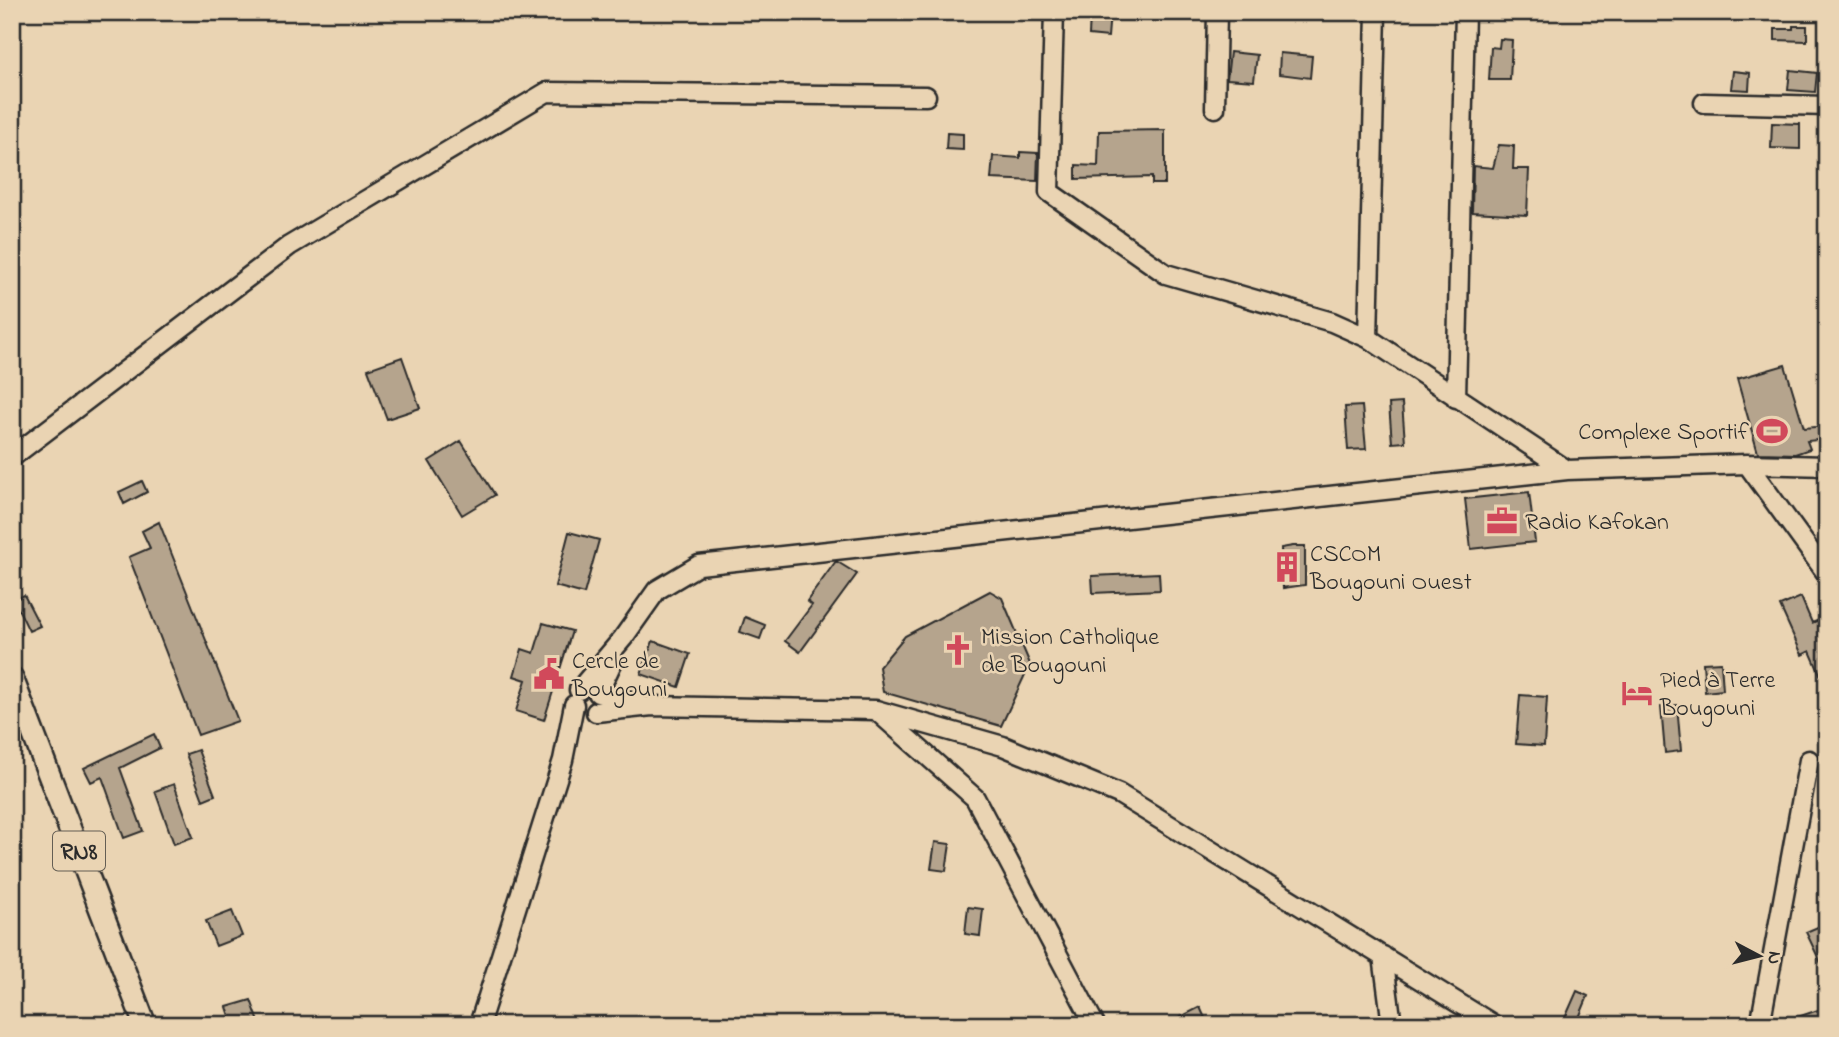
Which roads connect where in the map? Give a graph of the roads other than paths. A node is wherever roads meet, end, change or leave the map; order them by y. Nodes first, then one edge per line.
1 (1054, 12) edge
2 (1217, 12) edge
3 (1376, 12) edge
4 (1465, 12) edge
5 (926, 96) dead end
6 (1704, 103) dead end
7 (1827, 106) edge
8 (1215, 108) dead end
9 (1368, 338) junction
10 (1456, 397) junction
11 (12, 457) edge
12 (1747, 464) junction
13 (1827, 466) edge
14 (1567, 470) junction
15 (1827, 575) edge
16 (623, 638) junction
17 (12, 678) edge
18 (598, 693) junction
19 (576, 698) junction
20 (652, 706) junction
21 (876, 710) junction
22 (593, 713) junction
23 (563, 760) junction
24 (1809, 760) dead end
25 (1383, 956) junction
26 (145, 1025) edge
27 (479, 1025) edge
28 (1095, 1025) edge
29 (1392, 1025) edge
30 (1494, 1025) edge
31 (1760, 1025) edge

1 - 9 street
2 - 8 street
3 - 9 street
4 - 10 street
5 - 11 street
6 - 7 street
9 - 10 street
10 - 14 street
12 - 13 street
12 - 14 street
12 - 15 street
14 - 16 street
16 - 18 street
16 - 19 street
17 - 26 main road, RN8
18 - 19 street
18 - 20 street
18 - 22 street
19 - 22 street
19 - 23 street
20 - 21 street
20 - 22 street
21 - 25 street
21 - 28 street
22 - 23 street
23 - 27 street
24 - 31 street
25 - 29 street
25 - 30 street

